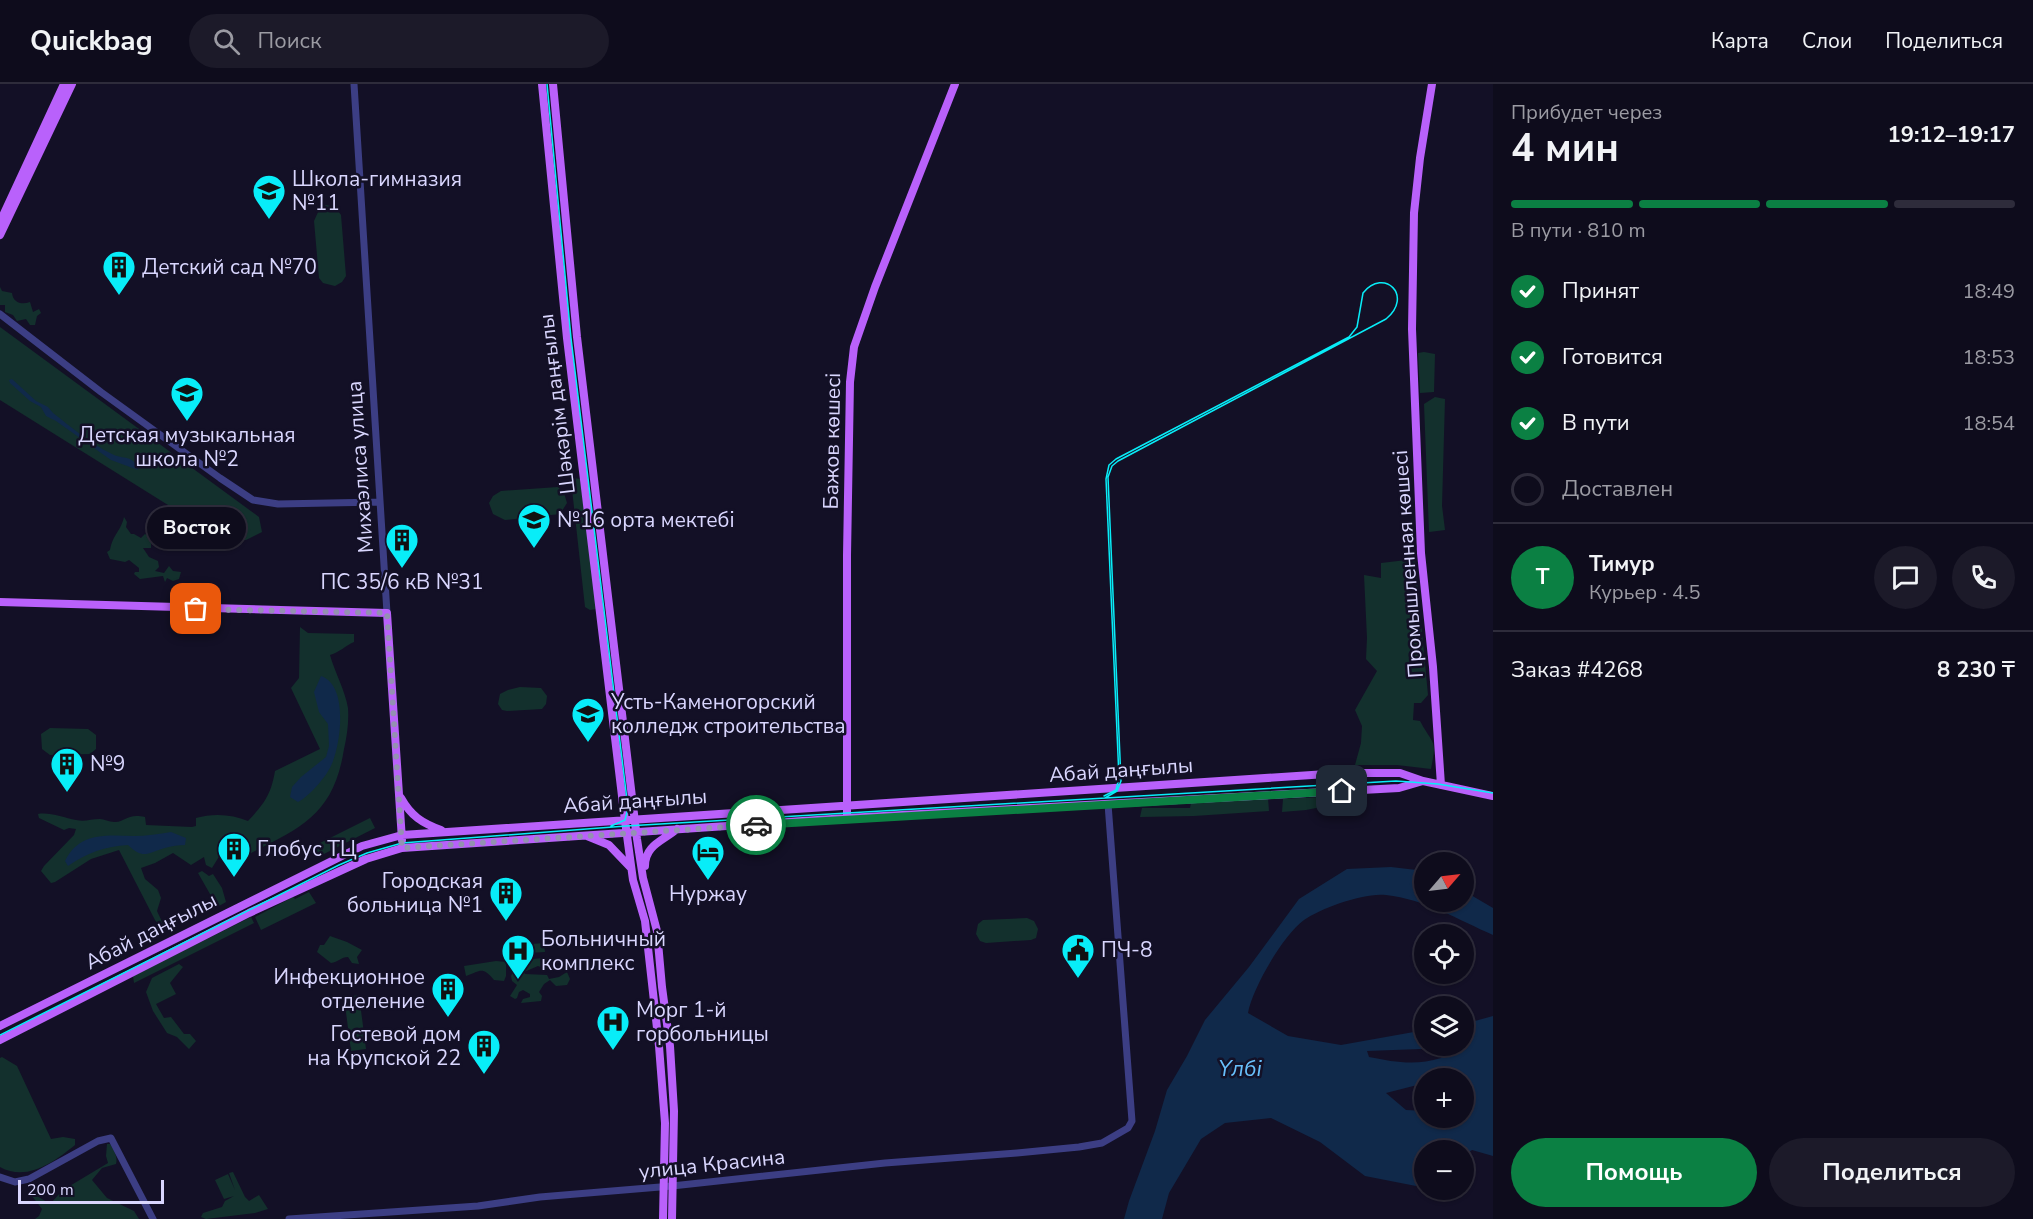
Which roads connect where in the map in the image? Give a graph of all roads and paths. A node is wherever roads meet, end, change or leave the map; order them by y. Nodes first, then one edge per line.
1 (64, 84) edge
2 (72, 84) edge
3 (354, 84) edge
4 (542, 84) edge
5 (553, 84) edge
6 (955, 84) edge
7 (1432, 84) edge
8 (565, 214) junction
9 (555, 215) junction
10 (0, 222) edge
11 (0, 236) edge
12 (0, 314) edge
13 (577, 337) junction
14 (567, 338) junction
15 (592, 501) junction
16 (380, 502) junction
17 (0, 602) edge
18 (387, 613) junction
19 (611, 617) junction
20 (602, 619) junction
21 (1423, 781) junction
22 (1441, 785) junction
23 (399, 795) junction
24 (1493, 796) edge
25 (1108, 804) junction
26 (847, 806) junction
27 (847, 818) junction
28 (635, 820) junction
29 (625, 821) junction
30 (677, 829) junction
31 (636, 831) junction
32 (447, 832) junction
33 (627, 832) junction
34 (402, 835) junction
35 (584, 835) junction
36 (402, 848) junction
37 (631, 868) junction
38 (643, 875) junction
39 (655, 919) junction
40 (645, 921) junction
41 (0, 1026) edge
42 (0, 1040) edge
43 (659, 1046) junction
44 (670, 1046) junction
45 (0, 1177) edge
46 (668, 1186) junction
47 (153, 1219) edge
48 (289, 1219) edge
49 (663, 1219) edge
50 (672, 1219) edge

1 - 10 main road
2 - 11 main road
3 - 16 street, Михаэлиса улица
4 - 9 main road, Шәкәрім даңғылы
5 - 8 main road, Шәкәрім даңғылы
6 - 26 main road, Бажов көшесі
7 - 22 main road, Промышленная көшесі
8 - 9 main road
8 - 13 main road, Шәкәрім даңғылы
9 - 14 main road, Шәкәрім даңғылы
12 - 16 street
13 - 14 main road
13 - 15 main road, Шәкәрім даңғылы
14 - 15 main road, Шәкәрім даңғылы
15 - 19 main road, Шәкәрім даңғылы
15 - 20 main road, Шәкәрім даңғылы
16 - 18 street, Михаэлиса улица
17 - 18 main road
18 - 23 main road, Михаэлиса улица
19 - 20 main road
19 - 28 main road, Шәкәрім даңғылы
20 - 29 main road, Шәкәрім даңғылы
21 - 22 main road, Абай даңғылы
21 - 25 main road, Абай даңғылы
21 - 26 main road, Абай даңғылы
22 - 24 main road, Абай даңғылы
23 - 32 main road
23 - 34 main road, Михаэлиса улица
25 - 27 main road, Абай даңғылы
25 - 46 street, улица Красина
26 - 27 main road, Бажов көшесі
26 - 28 main road, Абай даңғылы
27 - 30 main road, Абай даңғылы
28 - 29 main road, Абай даңғылы
28 - 31 main road, Шәкәрім даңғылы
29 - 32 main road, Абай даңғылы
29 - 33 main road, Шәкәрім даңғылы
30 - 31 main road, Абай даңғылы
30 - 38 main road
31 - 33 main road, Абай даңғылы
31 - 38 main road, Шәкәрім даңғылы
32 - 34 main road, Абай даңғылы
33 - 35 main road, Абай даңғылы
33 - 37 main road, Шәкәрім даңғылы
34 - 36 main road, Михаэлиса улица
34 - 41 main road, Абай даңғылы
35 - 36 main road, Абай даңғылы
35 - 37 main road
36 - 42 main road, Абай даңғылы
37 - 40 main road, Шәкәрім даңғылы
38 - 39 main road, Шәкәрім даңғылы
39 - 40 main road
39 - 44 main road, Шәкәрім даңғылы
40 - 43 main road, Шәкәрім даңғылы
43 - 44 main road
43 - 46 main road, Шәкәрім даңғылы
44 - 46 main road, Шәкәрім даңғылы
45 - 47 street
46 - 48 street, улица Красина
46 - 49 main road, Шәкәрім даңғылы
46 - 50 main road, Шәкәрім даңғылы

